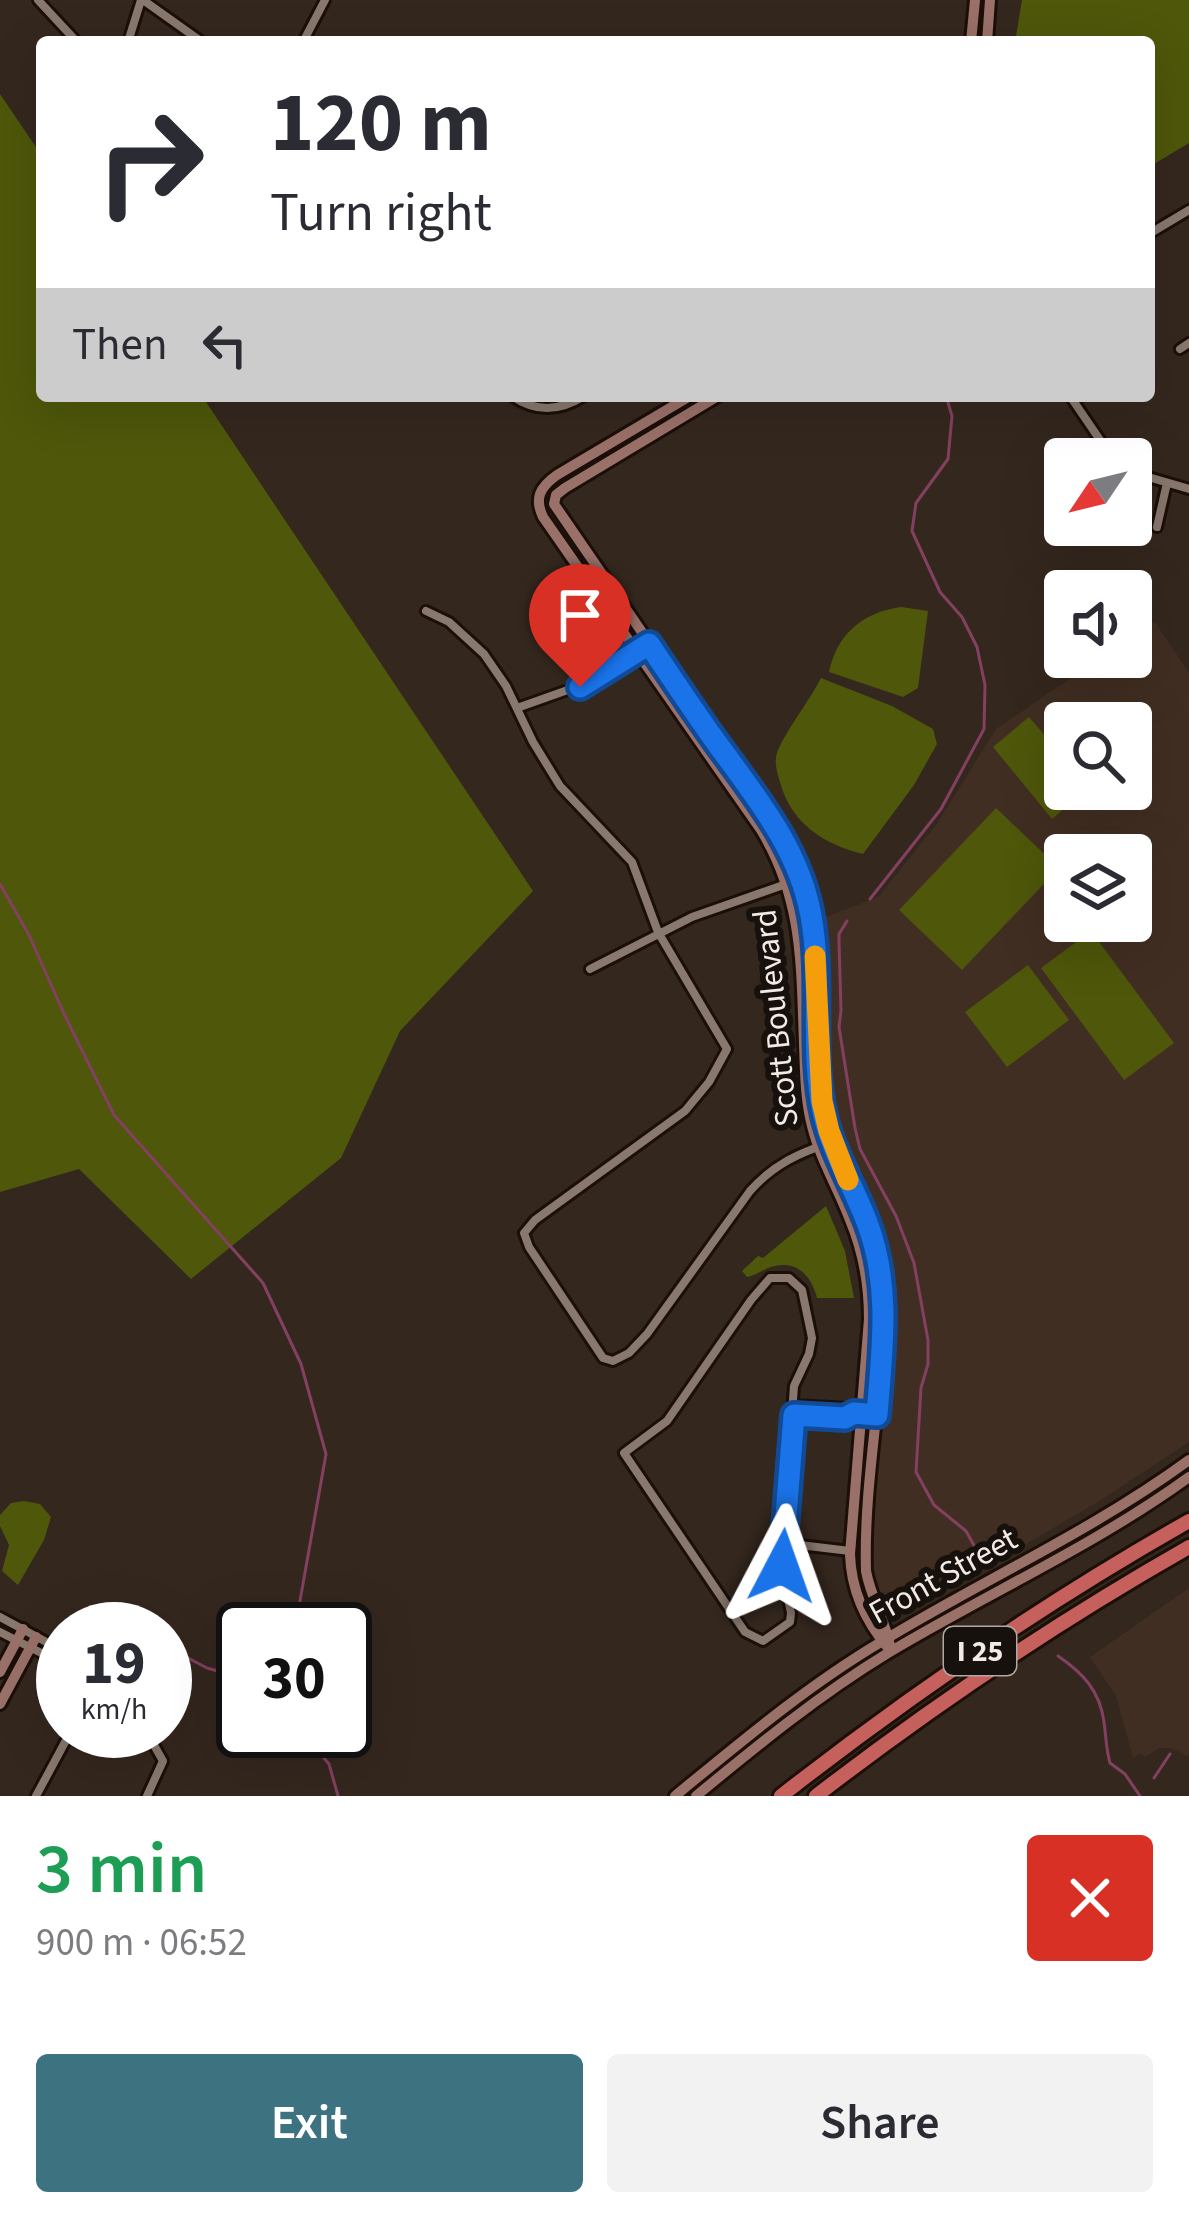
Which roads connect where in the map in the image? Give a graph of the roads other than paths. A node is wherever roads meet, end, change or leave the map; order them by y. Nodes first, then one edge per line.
1 (38, 0) edge
2 (142, 0) edge
3 (325, 0) edge
4 (975, 0) edge
5 (990, 0) edge
6 (71, 36) edge
7 (130, 36) edge
8 (193, 36) edge
9 (306, 36) edge
10 (972, 36) edge
11 (987, 36) edge
12 (1189, 210) edge
13 (1155, 230) edge
14 (520, 402) edge
15 (574, 402) edge
16 (680, 402) edge
17 (708, 402) edge
18 (1074, 402) edge
19 (1099, 438) edge
20 (1152, 479) edge
21 (1167, 484) junction
22 (1189, 489) edge
23 (1157, 527) dead end
24 (426, 611) dead end
25 (649, 644) junction
26 (635, 653) junction
27 (518, 708) junction
28 (801, 879) junction
29 (788, 884) junction
30 (658, 932) junction
31 (590, 969) dead end
32 (832, 1142) junction
33 (818, 1147) junction
34 (794, 1410) junction
35 (858, 1413) junction
36 (877, 1415) junction
37 (1189, 1460) edge
38 (1189, 1478) edge
39 (1189, 1521) edge
40 (783, 1543) junction
41 (1189, 1547) edge
42 (850, 1551) junction
43 (0, 1617) edge
44 (0, 1632) edge
45 (20, 1635) junction
46 (885, 1639) junction
47 (33, 1642) junction
48 (36, 1643) edge
49 (36, 1644) edge
50 (891, 1652) junction
51 (0, 1672) edge
52 (0, 1704) edge
53 (56, 1758) edge
54 (162, 1758) edge
55 (36, 1796) edge
56 (147, 1796) edge
57 (675, 1796) edge
58 (696, 1796) edge
59 (781, 1796) edge
60 (816, 1796) edge

1 - 6 street
2 - 7 street
2 - 8 street
3 - 9 street
4 - 10 street
5 - 11 street
12 - 13 street
14 - 15 street
16 - 26 street, Scott Boulevard
17 - 25 street, Scott Boulevard
18 - 19 street
20 - 21 street
21 - 22 street
21 - 23 street
24 - 27 street
25 - 26 street
25 - 28 street, Scott Boulevard
26 - 27 street
26 - 29 street, Scott Boulevard
27 - 30 street
28 - 29 street
28 - 32 street, Scott Boulevard
29 - 30 street
29 - 33 street, Scott Boulevard
30 - 31 street
30 - 33 street
32 - 33 street
32 - 36 street, Scott Boulevard
33 - 35 street, Scott Boulevard
34 - 35 street
34 - 40 street
34 - 40 street
35 - 36 street
35 - 42 street, Scott Boulevard
36 - 46 street, Scott Boulevard
37 - 46 street, Front Street
38 - 50 street, Front Street
39 - 59 highway, I 25
40 - 42 street
41 - 60 highway, I 25
42 - 46 street, Scott Boulevard
43 - 45 street
44 - 45 street
45 - 47 street
45 - 51 street
46 - 50 street, Scott Boulevard
46 - 57 street, Front Street
47 - 48 street
47 - 49 street
47 - 52 street
50 - 58 street, Front Street
53 - 55 street
54 - 56 street

